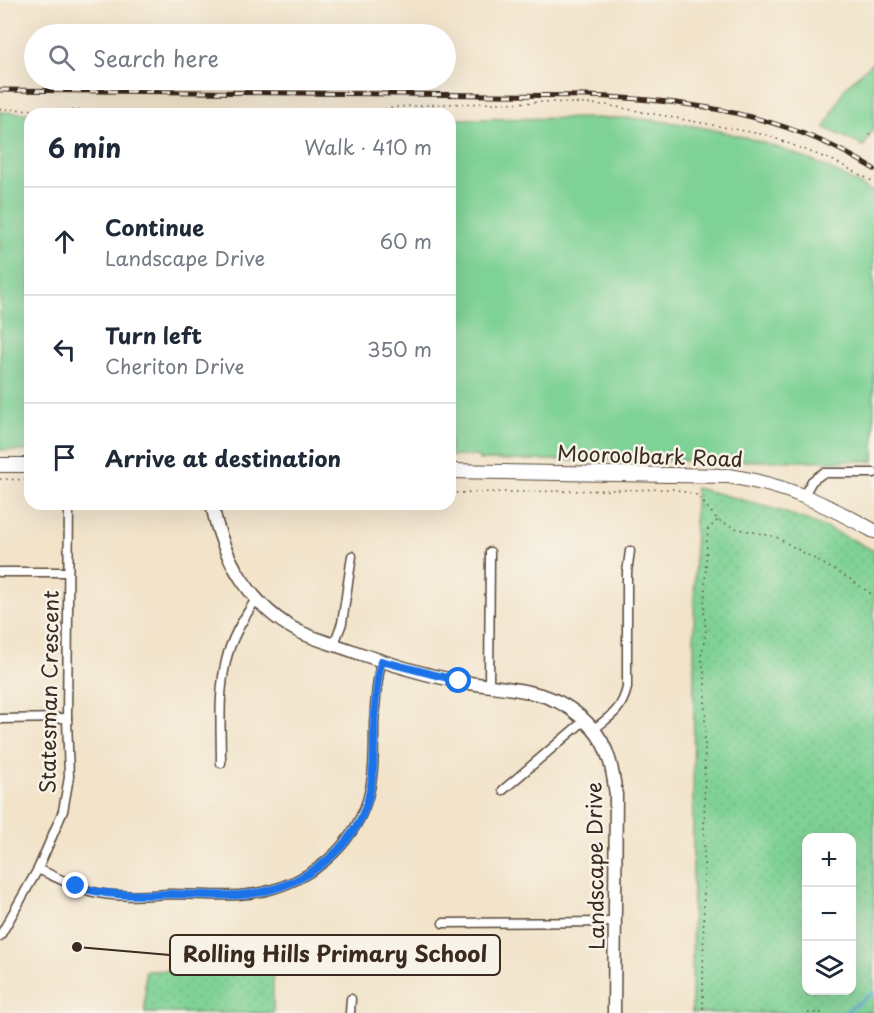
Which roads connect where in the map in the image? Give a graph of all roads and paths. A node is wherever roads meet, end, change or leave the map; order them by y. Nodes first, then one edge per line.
1 (392, 108) edge
2 (0, 109) edge
3 (24, 109) edge
4 (869, 134) dead end
5 (874, 137) edge
6 (874, 182) edge
7 (0, 465) edge
8 (24, 465) edge
9 (456, 471) edge
10 (874, 473) edge
11 (0, 479) edge
12 (24, 480) edge
13 (456, 493) edge
14 (804, 495) junction
15 (69, 510) edge
16 (214, 510) edge
17 (718, 520) junction
18 (874, 531) edge
19 (630, 551) dead end
20 (490, 552) dead end
21 (352, 556) dead end
22 (0, 572) edge
23 (68, 572) junction
24 (874, 596) edge
25 (256, 599) junction
26 (334, 645) junction
27 (381, 661) junction
28 (489, 686) junction
29 (67, 718) junction
30 (0, 719) edge
31 (589, 725) junction
32 (221, 763) dead end
33 (503, 790) dead end
34 (38, 869) junction
35 (615, 922) junction
36 (443, 923) dead end
37 (0, 936) edge
38 (351, 999) dead end
39 (702, 1011) edge
40 (350, 1013) edge
41 (614, 1013) edge
42 (707, 1013) edge
43 (808, 1013) edge
44 (825, 1013) edge

1 - 6 path
2 - 3 path
4 - 5 path
7 - 8 main road
9 - 14 main road, Mooroolbark Road
10 - 14 street
11 - 12 path
13 - 17 path
14 - 18 main road, Mooroolbark Road
15 - 23 street, Statesman Crescent
16 - 25 street, Landscape Drive
17 - 24 path
17 - 39 path
19 - 31 street
20 - 28 street
21 - 26 street
22 - 23 street
23 - 29 street, Statesman Crescent
25 - 26 street, Landscape Drive
25 - 32 street
26 - 27 street, Landscape Drive
27 - 28 street, Landscape Drive
27 - 34 street
28 - 31 street, Landscape Drive
29 - 30 street
29 - 34 street, Statesman Crescent
31 - 33 street
31 - 35 street, Landscape Drive
34 - 37 street, Statesman Crescent
35 - 36 street
35 - 41 street, Landscape Drive
38 - 40 street
39 - 42 path
43 - 44 path

